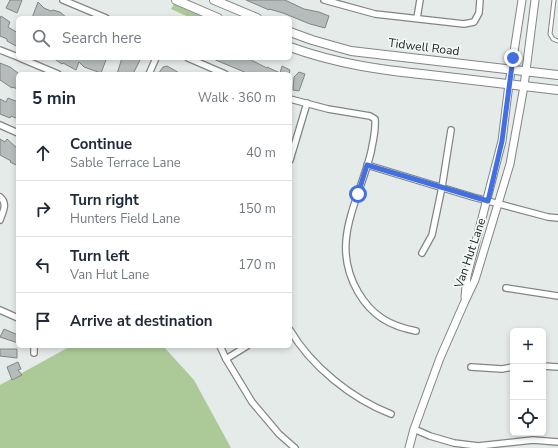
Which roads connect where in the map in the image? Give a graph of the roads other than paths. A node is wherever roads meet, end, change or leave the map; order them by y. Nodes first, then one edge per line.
1 (63, 0) edge
2 (177, 0) edge
3 (214, 0) edge
4 (324, 0) edge
5 (420, 0) edge
6 (480, 0) edge
7 (522, 0) edge
8 (535, 0) edge
9 (554, 0) edge
10 (101, 16) edge
11 (213, 16) edge
12 (251, 16) edge
13 (417, 18) junction
14 (292, 33) edge
15 (558, 41) edge
16 (292, 48) edge
17 (0, 50) edge
18 (351, 51) junction
19 (16, 57) edge
20 (24, 60) edge
21 (155, 60) edge
22 (193, 60) edge
23 (348, 64) junction
24 (511, 69) junction
25 (525, 71) junction
26 (53, 72) edge
27 (150, 72) edge
28 (220, 72) edge
29 (558, 75) edge
30 (509, 84) junction
31 (524, 86) junction
32 (558, 90) edge
33 (292, 100) edge
34 (306, 103) junction
35 (0, 125) edge
36 (451, 130) dead end
37 (16, 131) edge
38 (292, 153) edge
39 (367, 165) junction
40 (442, 187) junction
41 (0, 197) edge
42 (488, 201) junction
43 (498, 204) junction
44 (558, 218) edge
45 (0, 220) edge
46 (422, 253) dead end
47 (506, 288) dead end
48 (558, 296) edge
49 (465, 301) junction
50 (0, 310) edge
51 (16, 317) edge
52 (416, 331) dead end
53 (292, 333) edge
54 (34, 348) edge
55 (221, 348) edge
56 (244, 348) edge
57 (34, 353) dead end
58 (226, 359) junction
59 (546, 366) edge
60 (471, 367) dead end
61 (558, 367) edge
62 (510, 368) edge
63 (391, 414) dead end
64 (414, 429) junction
65 (558, 442) edge
66 (292, 447) edge
67 (409, 448) edge

1 - 10 street
2 - 11 main road
3 - 12 main road
4 - 13 street
5 - 13 street
6 - 13 street
7 - 24 street, Van Hut Lane
8 - 25 street, Van Hut Lane
9 - 15 lane
14 - 18 main road, Tidwell Road
16 - 23 main road
17 - 19 street
18 - 23 main road
18 - 24 main road, Tidwell Road
20 - 26 street
21 - 27 street
22 - 28 street
23 - 30 main road
24 - 25 main road, Tidwell Road
24 - 30 street, Van Hut Lane
25 - 29 main road, Tidwell Road
25 - 31 street, Van Hut Lane
30 - 31 main road
30 - 42 street, Van Hut Lane
31 - 32 main road
31 - 43 street, Van Hut Lane
33 - 34 street
34 - 38 street
34 - 39 street
35 - 37 street
36 - 40 street
39 - 40 street
39 - 52 street
40 - 42 street
40 - 46 street
41 - 45 street
42 - 43 street
42 - 49 street, Van Hut Lane
43 - 44 street
43 - 49 street, Van Hut Lane
47 - 48 street
49 - 64 street, Van Hut Lane
50 - 51 street
53 - 63 street
54 - 57 street
55 - 58 street
56 - 58 street
58 - 66 street
59 - 61 street
60 - 62 street
64 - 65 street
64 - 67 street, Van Hut Lane

